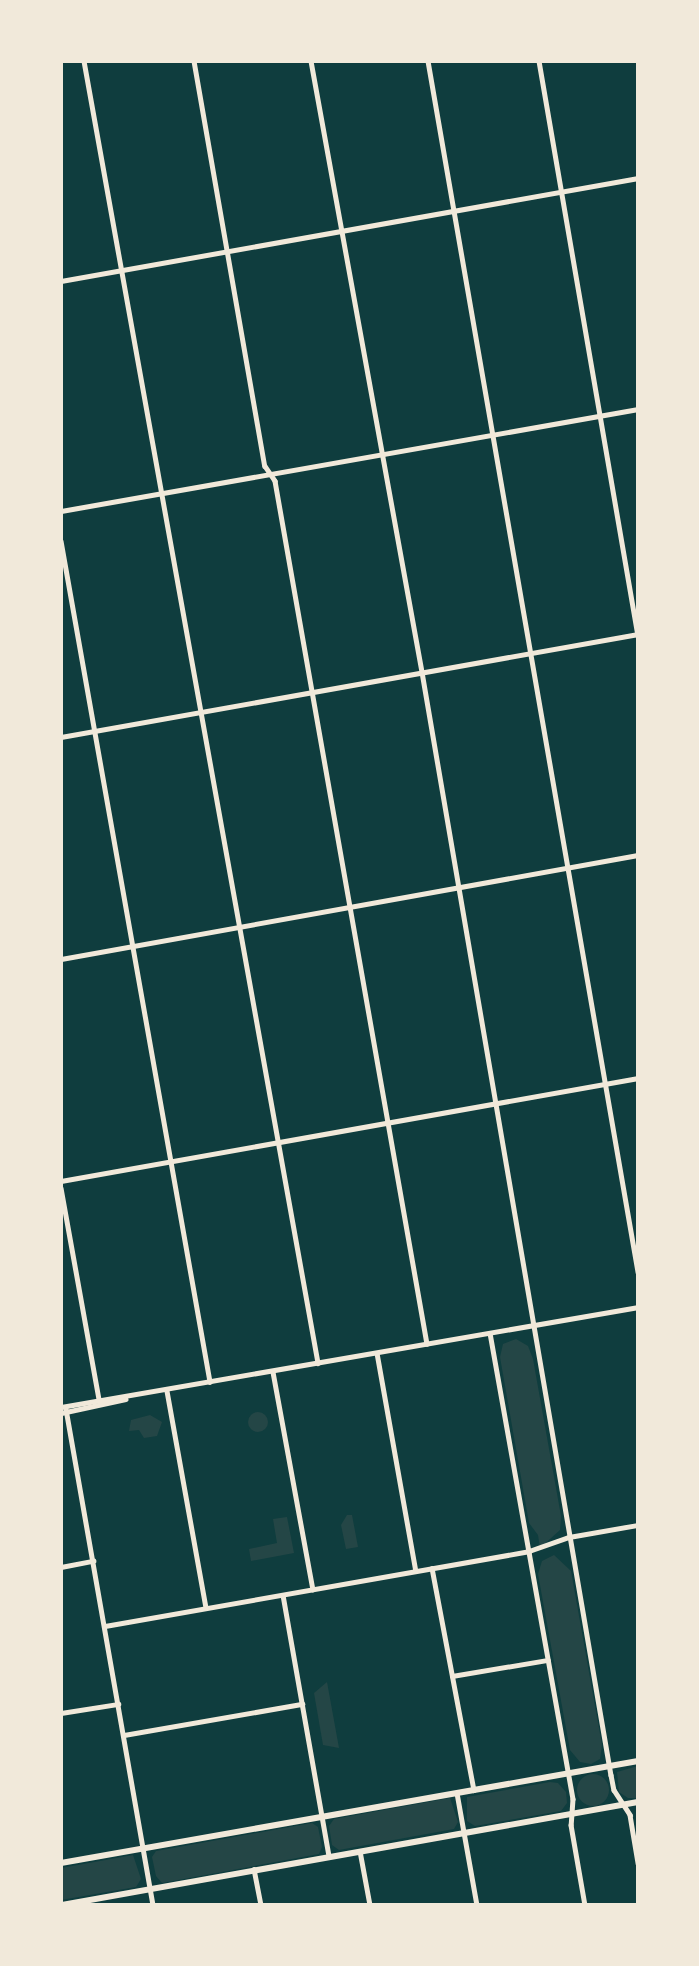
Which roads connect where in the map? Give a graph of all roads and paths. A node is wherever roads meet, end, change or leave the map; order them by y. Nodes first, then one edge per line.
1 (84, 61) edge
2 (194, 61) edge
3 (311, 61) edge
4 (428, 61) edge
5 (539, 61) edge
6 (638, 178) edge
7 (562, 191) junction
8 (455, 210) junction
9 (342, 230) junction
10 (228, 251) junction
11 (120, 270) junction
12 (61, 281) edge
13 (638, 409) edge
14 (599, 415) junction
15 (493, 435) junction
16 (381, 454) junction
17 (270, 474) junction
18 (162, 494) junction
19 (61, 512) edge
20 (61, 541) edge
21 (638, 634) edge
22 (533, 653) junction
23 (422, 672) junction
24 (313, 692) junction
25 (202, 711) junction
26 (95, 731) junction
27 (61, 737) edge
28 (638, 855) edge
29 (567, 868) junction
30 (458, 887) junction
31 (349, 907) junction
32 (241, 927) junction
33 (132, 946) junction
34 (61, 958) edge
35 (638, 1078) edge
36 (604, 1084) junction
37 (497, 1103) junction
38 (388, 1122) junction
39 (280, 1142) junction
40 (171, 1161) junction
41 (61, 1181) edge
42 (61, 1188) edge
43 (638, 1272) edge
44 (638, 1307) edge
45 (531, 1326) junction
46 (490, 1333) junction
47 (427, 1344) junction
48 (377, 1353) junction
49 (318, 1363) junction
50 (273, 1372) junction
51 (211, 1383) junction
52 (167, 1391) junction
53 (133, 1397) junction
54 (99, 1399) junction
55 (100, 1407) junction
56 (64, 1410) edge
57 (638, 1525) edge
58 (569, 1537) junction
59 (529, 1551) junction
60 (93, 1561) junction
61 (61, 1567) edge
62 (432, 1568) junction
63 (416, 1571) junction
64 (313, 1590) junction
65 (283, 1595) junction
66 (206, 1608) junction
67 (105, 1626) junction
68 (548, 1660) junction
69 (452, 1676) junction
70 (118, 1703) junction
71 (302, 1704) junction
72 (61, 1713) edge
73 (124, 1735) junction
74 (638, 1761) edge
75 (610, 1766) junction
76 (568, 1773) junction
77 (474, 1790) junction
78 (457, 1793) junction
79 (638, 1802) edge
80 (624, 1804) junction
81 (571, 1813) junction
82 (322, 1817) junction
83 (464, 1832) junction
84 (144, 1848) junction
85 (360, 1851) junction
86 (329, 1856) junction
87 (61, 1863) edge
88 (638, 1863) edge
89 (254, 1869) junction
90 (150, 1889) junction
91 (62, 1905) edge
92 (153, 1905) edge
93 (261, 1905) edge
94 (370, 1905) edge
95 (477, 1905) edge
96 (585, 1905) edge

1 - 11 street
2 - 10 street
3 - 9 street
4 - 8 street
5 - 7 street
6 - 7 street
7 - 8 street
7 - 14 street
8 - 9 street
8 - 15 street
9 - 10 street
9 - 16 street
10 - 11 street
10 - 17 street
11 - 12 street
11 - 18 street
13 - 14 street
14 - 15 street
14 - 21 street
15 - 16 street
15 - 22 street
16 - 17 street
16 - 23 street
17 - 18 street
17 - 24 street
18 - 19 street
18 - 25 street
20 - 26 street
21 - 22 street
22 - 23 street
22 - 29 street
23 - 24 street
23 - 30 street
24 - 25 street
24 - 31 street
25 - 26 street
25 - 32 street
26 - 27 street
26 - 33 street
28 - 29 street
29 - 30 street
29 - 36 street
30 - 31 street
30 - 37 street
31 - 32 street
31 - 38 street
32 - 33 street
32 - 39 street
33 - 34 street
33 - 40 street
35 - 36 street
36 - 37 street
36 - 43 street
37 - 38 street
37 - 45 street
38 - 39 street
38 - 47 street
39 - 40 street
39 - 49 street
40 - 41 street
40 - 51 street
42 - 54 street
44 - 45 street
45 - 46 street
45 - 58 street
46 - 47 street
46 - 59 street
47 - 48 street
48 - 49 street
48 - 63 street
49 - 50 street
50 - 51 street
50 - 64 street
51 - 52 street
52 - 53 street
52 - 66 street
53 - 54 street
53 - 55 street
54 - 55 street
54 - 56 street
55 - 56 street
56 - 60 street
57 - 58 street
58 - 59 street
58 - 75 street
59 - 62 street
59 - 68 street
60 - 61 street
60 - 67 street
62 - 63 street
62 - 69 street
63 - 64 street
64 - 65 street
65 - 66 street
65 - 71 street
66 - 67 street
67 - 70 street
68 - 69 street
68 - 76 street
69 - 77 street
70 - 72 street
70 - 73 street
71 - 73 street
71 - 82 street
73 - 84 street
74 - 75 main road
75 - 76 main road
75 - 80 street
76 - 77 main road
76 - 81 street
77 - 78 main road
78 - 82 main road
78 - 83 street
79 - 80 main road
80 - 81 main road
80 - 88 street
81 - 83 main road
81 - 96 street
82 - 84 main road
82 - 86 street
83 - 85 main road
83 - 95 street
84 - 87 main road
84 - 90 street
85 - 86 main road
85 - 94 street
86 - 89 main road
89 - 90 main road
89 - 93 street
90 - 91 main road
90 - 92 street

